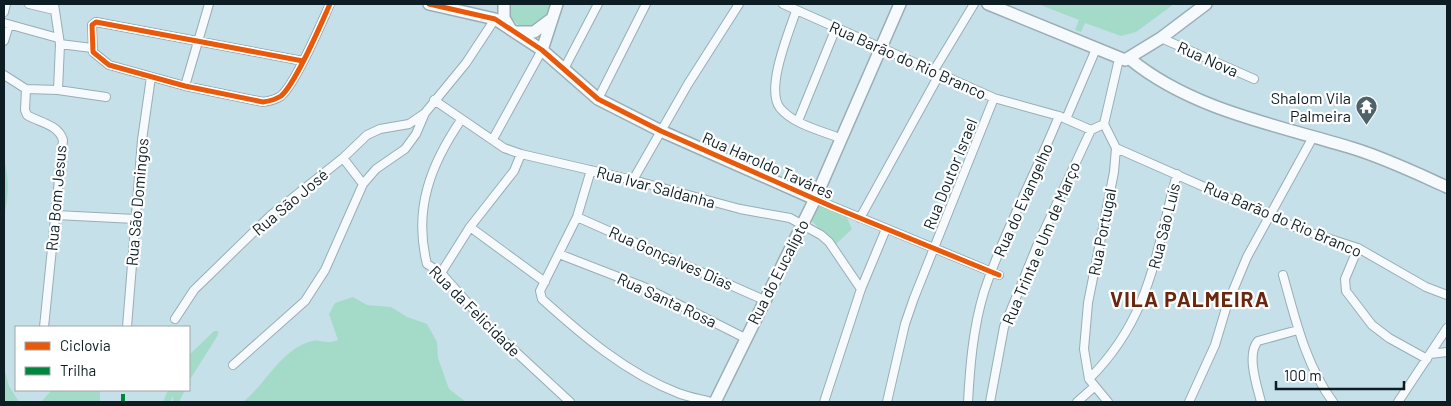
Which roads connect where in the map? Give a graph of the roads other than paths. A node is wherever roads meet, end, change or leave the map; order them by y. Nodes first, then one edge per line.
1 (6, 4) edge
2 (29, 4) edge
3 (209, 4) edge
4 (330, 4) edge
5 (429, 4) edge
6 (504, 4) edge
7 (557, 4) edge
8 (598, 4) edge
9 (646, 4) edge
10 (740, 4) edge
11 (783, 4) edge
12 (900, 4) edge
13 (974, 4) edge
14 (988, 4) edge
15 (1206, 4) edge
16 (54, 7) edge
17 (796, 11) junction
18 (4, 12) edge
19 (553, 16) junction
20 (495, 19) junction
21 (6, 24) edge
22 (836, 28) junction
23 (513, 31) junction
24 (1162, 38) junction
25 (4, 41) edge
26 (59, 41) junction
27 (198, 43) junction
28 (880, 46) junction
29 (92, 48) junction
30 (542, 50) junction
31 (1096, 50) junction
32 (1125, 59) junction
33 (303, 61) junction
34 (564, 69) junction
35 (936, 74) junction
36 (4, 75) edge
37 (151, 77) junction
38 (1254, 79) dead end
39 (185, 86) junction
40 (26, 89) junction
41 (58, 90) junction
42 (106, 97) dead end
43 (994, 98) junction
44 (598, 99) junction
45 (434, 100) junction
46 (425, 113) junction
47 (1062, 117) junction
48 (462, 120) junction
49 (798, 121) junction
50 (1104, 124) junction
51 (1091, 130) junction
52 (661, 131) junction
53 (1313, 136) junction
54 (842, 138) junction
55 (493, 139) junction
56 (1116, 148) junction
57 (522, 154) junction
58 (343, 158) junction
59 (591, 170) junction
60 (1176, 174) junction
61 (633, 180) junction
62 (363, 184) junction
63 (1447, 187) edge
64 (815, 199) junction
65 (56, 215) junction
66 (1270, 215) junction
67 (577, 216) junction
68 (860, 218) junction
69 (135, 219) junction
70 (802, 224) junction
71 (470, 227) junction
72 (886, 228) junction
73 (934, 248) junction
74 (1358, 248) junction
75 (559, 254) junction
76 (441, 273) junction
77 (995, 274) junction
78 (1283, 275) dead end
79 (544, 282) junction
80 (861, 289) junction
81 (1447, 295) edge
82 (764, 300) junction
83 (175, 319) dead end
84 (44, 326) edge
85 (127, 326) edge
86 (1447, 328) edge
87 (1298, 330) junction
88 (745, 338) junction
89 (1447, 352) edge
90 (1428, 357) junction
91 (233, 365) dead end
92 (1089, 379) junction
93 (1094, 386) junction
94 (570, 402) edge
95 (711, 402) edge
96 (715, 402) edge
97 (824, 402) edge
98 (887, 402) edge
99 (968, 402) edge
100 (990, 402) edge
101 (1077, 402) edge
102 (1108, 402) edge
103 (1189, 402) edge
104 (1261, 402) edge
105 (1333, 402) edge
106 (1398, 402) edge

1 - 18 street
2 - 16 street
3 - 27 street
4 - 33 street
5 - 20 street, Rua Haroldo Taváres
6 - 20 street
6 - 23 street
7 - 19 street
8 - 34 street
9 - 44 street
10 - 52 street
11 - 17 street, Rua Barão do Rio Branco
12 - 28 street, Rua do Eucalípto
13 - 35 street
14 - 31 street
15 - 24 street
16 - 26 street
17 - 22 street, Rua Barão do Rio Branco
17 - 49 street
19 - 23 street
19 - 30 street
20 - 23 street, Rua Haroldo Taváres
20 - 45 street
21 - 25 street
21 - 26 street
22 - 28 street, Rua Barão do Rio Branco
22 - 49 street
23 - 30 street, Rua Haroldo Taváres
24 - 32 street
24 - 38 street, Rua Nova
26 - 29 street
26 - 41 street
27 - 29 street
27 - 33 street
27 - 39 street
28 - 35 street, Rua Barão do Rio Branco
28 - 54 street, Rua do Eucalípto
29 - 37 street
30 - 34 street, Rua Haroldo Taváres
30 - 55 street
31 - 32 street
31 - 47 street, Rua do Evangelho
32 - 50 street
32 - 53 street
33 - 39 street
34 - 44 street, Rua Haroldo Taváres
35 - 43 street, Rua Barão do Rio Branco
35 - 68 street
36 - 40 street
37 - 39 street
37 - 69 street, Rua São Domingos
40 - 41 street
40 - 65 street, Rua Bom Jesus
41 - 42 street
43 - 47 street, Rua Barão do Rio Branco
43 - 73 street, Rua Doutor Israel
44 - 52 street, Rua Haroldo Taváres
45 - 46 street
45 - 48 street, Rua Ivar Saldanha
46 - 58 street, Rua São José
46 - 62 street
47 - 51 street, Rua Barão do Rio Branco
47 - 77 street, Rua do Evangelho
48 - 55 street, Rua Ivar Saldanha
48 - 76 street, Rua da Felicidade
49 - 54 street
50 - 51 street
50 - 56 street
51 - 100 street, Rua Trinta e Um de Março
52 - 61 street
52 - 64 street, Rua Haroldo Taváres
53 - 63 street
53 - 66 street
54 - 64 street, Rua do Eucalípto
55 - 57 street, Rua Ivar Saldanha
56 - 60 street, Rua Barão do Rio Branco
56 - 92 street, Rua Portugal
57 - 59 street, Rua Ivar Saldanha
57 - 71 street
58 - 62 street
58 - 83 street, Rua São José
59 - 61 street, Rua Ivar Saldanha
59 - 67 street
60 - 66 street, Rua Barão do Rio Branco
60 - 92 street, Rua São Luís
61 - 70 street, Rua Ivar Saldanha
62 - 91 street
64 - 68 street, Rua Haroldo Taváres
64 - 70 street, Rua do Eucalípto
65 - 69 street
65 - 84 street, Rua Bom Jesus
66 - 74 street, Rua Barão do Rio Branco
66 - 103 street
67 - 75 street
67 - 82 street, Rua Gonçalves Dias
68 - 72 street, Rua Haroldo Taváres
69 - 85 street, Rua São Domingos
70 - 80 street, Rua Ivar Saldanha
70 - 82 street, Rua do Eucalípto
71 - 76 street
71 - 79 street
72 - 73 street, Rua Haroldo Taváres
72 - 80 street
73 - 77 street, Rua Haroldo Taváres
73 - 98 street, Rua Doutor Israel
74 - 81 street, Rua Barão do Rio Branco
74 - 90 street
75 - 79 street
75 - 88 street, Rua Santa Rosa
76 - 94 street, Rua da Felicidade
77 - 99 street, Rua do Evangelho
78 - 87 street
79 - 95 street
80 - 97 street
82 - 88 street, Rua do Eucalípto
86 - 90 street
87 - 104 street
87 - 105 street
88 - 96 street, Rua do Eucalípto
89 - 90 street
90 - 106 street
92 - 93 street, Rua Portugal
93 - 101 street
93 - 102 street, Rua Portugal

